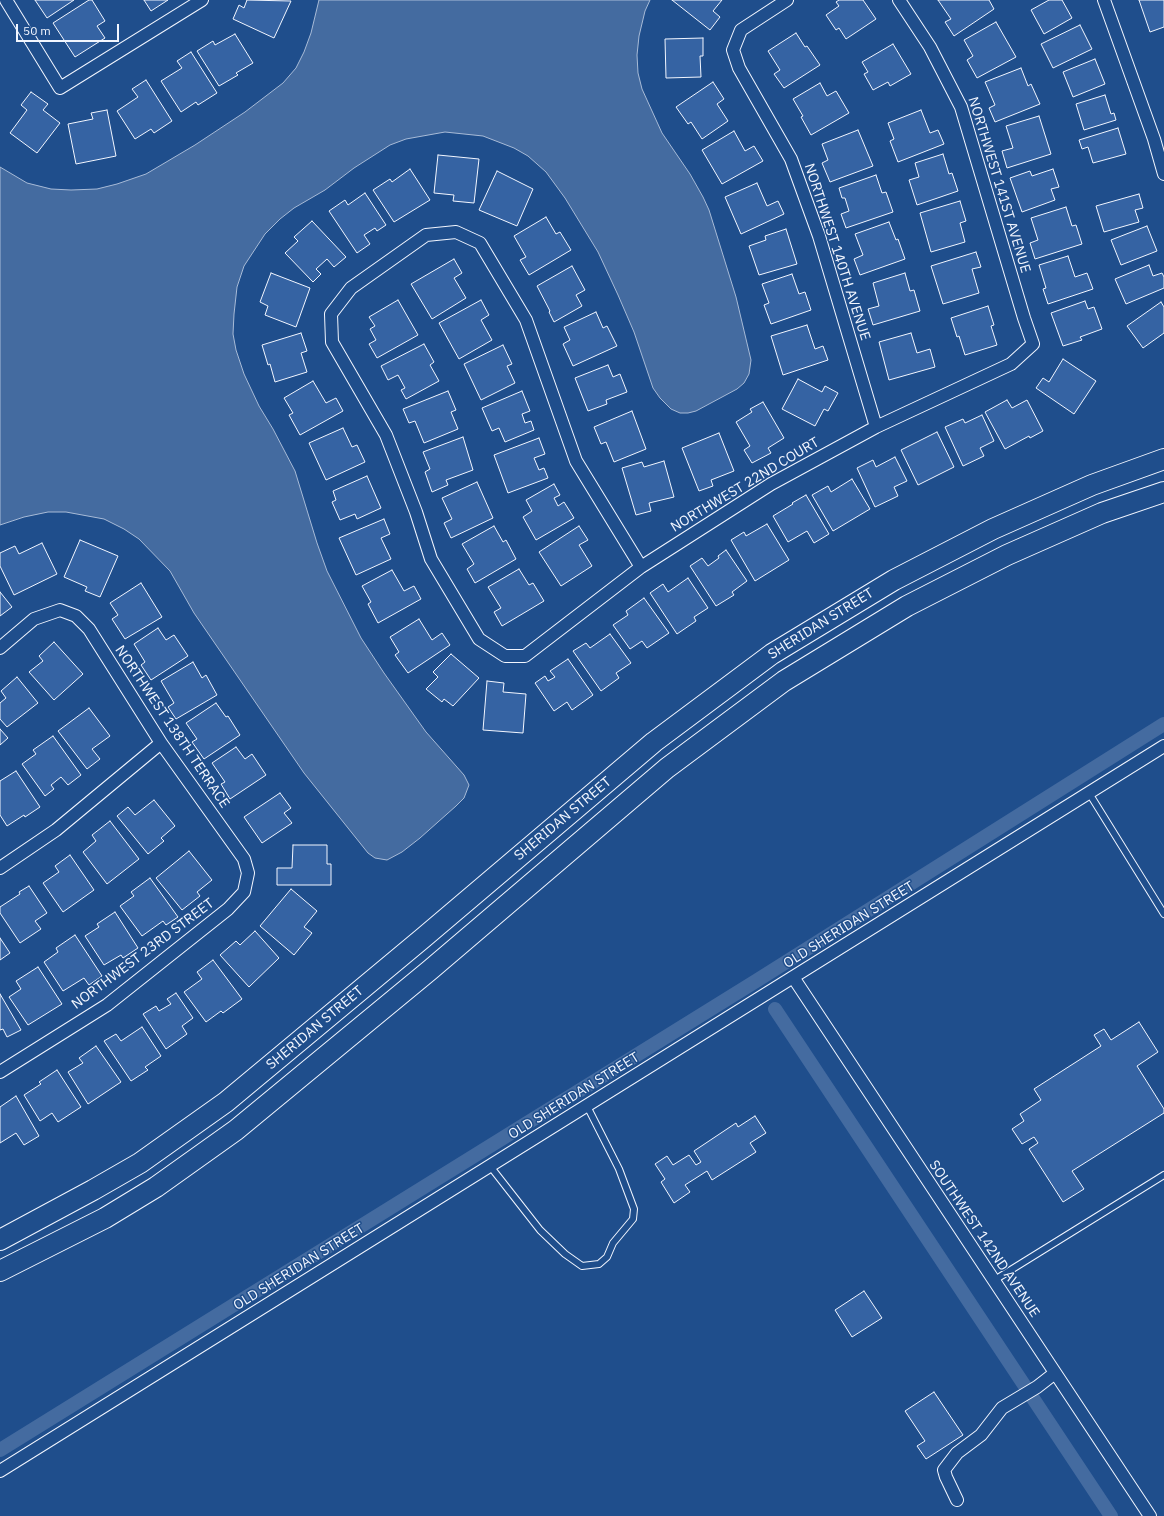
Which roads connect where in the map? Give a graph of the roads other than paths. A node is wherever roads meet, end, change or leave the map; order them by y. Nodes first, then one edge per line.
1 (6, 0) edge
2 (202, 0) edge
3 (787, 0) edge
4 (899, 0) edge
5 (1104, 0) edge
6 (1159, 137) edge
7 (1164, 174) edge
8 (1033, 344) joint
9 (876, 427) junction
10 (1164, 459) edge
11 (1164, 492) edge
12 (641, 567) junction
13 (0, 648) edge
14 (161, 742) junction
15 (1164, 746) edge
16 (1089, 793) junction
17 (0, 868) edge
18 (248, 873) joint
19 (1164, 914) edge
20 (793, 977) junction
21 (0, 1072) edge
22 (587, 1106) junction
23 (490, 1166) junction
24 (1164, 1175) edge
25 (0, 1240) edge
26 (0, 1271) edge
27 (993, 1281) junction
28 (1055, 1373) junction
29 (0, 1471) edge
30 (957, 1500) dead end
31 (1150, 1516) edge

1 - 2 street
3 - 9 street, NORTHWEST 140TH AVENUE
4 - 8 street, NORTHWEST 141ST AVENUE
5 - 6 street
6 - 7 street
8 - 9 street, NORTHWEST 22ND COURT
9 - 12 street, NORTHWEST 22ND COURT
10 - 25 main road, SHERIDAN STREET
11 - 26 main road, SHERIDAN STREET
12 - 12 street, NORTHWEST 22ND COURT
13 - 14 street, NORTHWEST 138TH TERRACE
14 - 17 street
14 - 18 street, NORTHWEST 138TH TERRACE
15 - 16 street, OLD SHERIDAN STREET
16 - 19 lane
16 - 20 street, OLD SHERIDAN STREET
18 - 21 street, NORTHWEST 23RD STREET
20 - 22 street, OLD SHERIDAN STREET
20 - 27 street, SOUTHWEST 142ND AVENUE
22 - 23 street, OLD SHERIDAN STREET
22 - 23 lane
23 - 29 street, OLD SHERIDAN STREET
24 - 27 lane
27 - 28 street, SOUTHWEST 142ND AVENUE
28 - 30 street
28 - 31 street, SOUTHWEST 142ND AVENUE

